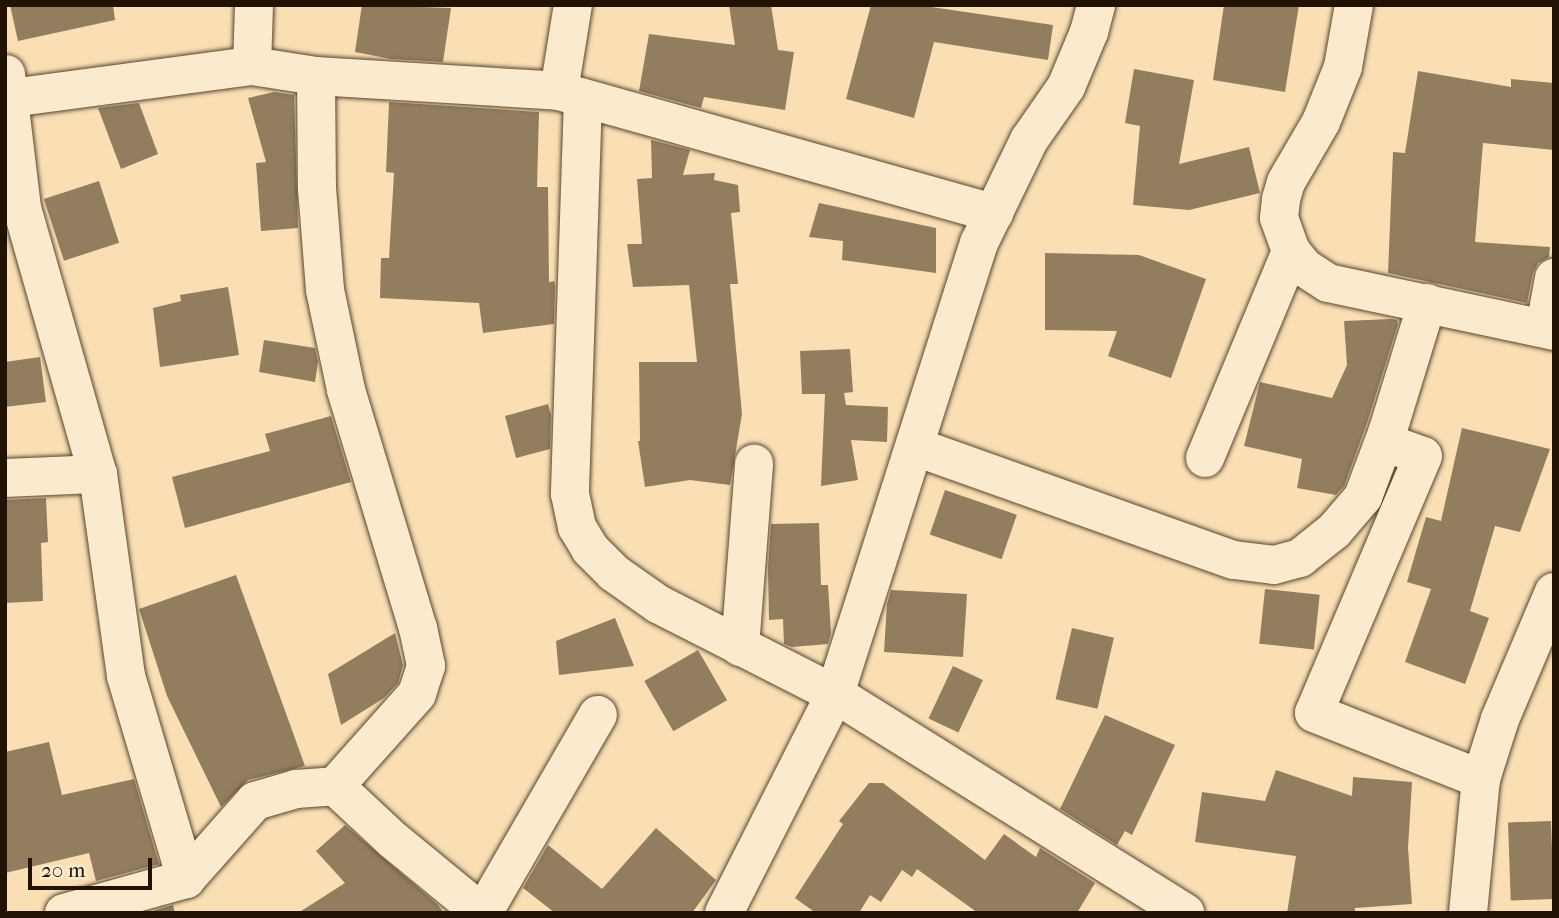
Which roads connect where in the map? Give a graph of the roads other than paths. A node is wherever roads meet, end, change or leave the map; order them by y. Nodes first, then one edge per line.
1 (254, 5) edge
2 (573, 5) edge
3 (1096, 5) edge
4 (1354, 5) edge
5 (252, 66) junction
6 (316, 76) junction
7 (8, 85) edge
8 (571, 95) junction
9 (994, 213) junction
10 (1291, 251) junction
11 (1554, 278) edge
12 (1427, 303) junction
13 (1550, 329) edge
14 (1384, 442) junction
15 (916, 447) junction
16 (1205, 458) dead end
17 (754, 464) dead end
18 (98, 474) junction
19 (5, 478) edge
20 (1554, 592) edge
21 (740, 647) junction
22 (835, 694) junction
23 (598, 715) dead end
24 (1481, 779) junction
25 (335, 786) junction
26 (186, 880) junction
27 (64, 913) edge
28 (482, 913) edge
29 (724, 913) edge
30 (1185, 913) edge
31 (1468, 913) edge

1 - 5 street
2 - 8 street
3 - 9 street
4 - 10 street
5 - 6 street
5 - 7 street
6 - 8 street
6 - 25 street
7 - 18 street
8 - 9 street
8 - 21 street
9 - 15 street
10 - 12 street
10 - 16 street
11 - 13 street
12 - 13 street
12 - 14 street
14 - 15 street
14 - 24 street
15 - 22 street
17 - 21 street
18 - 19 street
18 - 26 street
20 - 24 street
21 - 22 street
22 - 29 street
22 - 30 street
23 - 28 street
24 - 31 street
25 - 26 street
25 - 28 street
26 - 27 street

